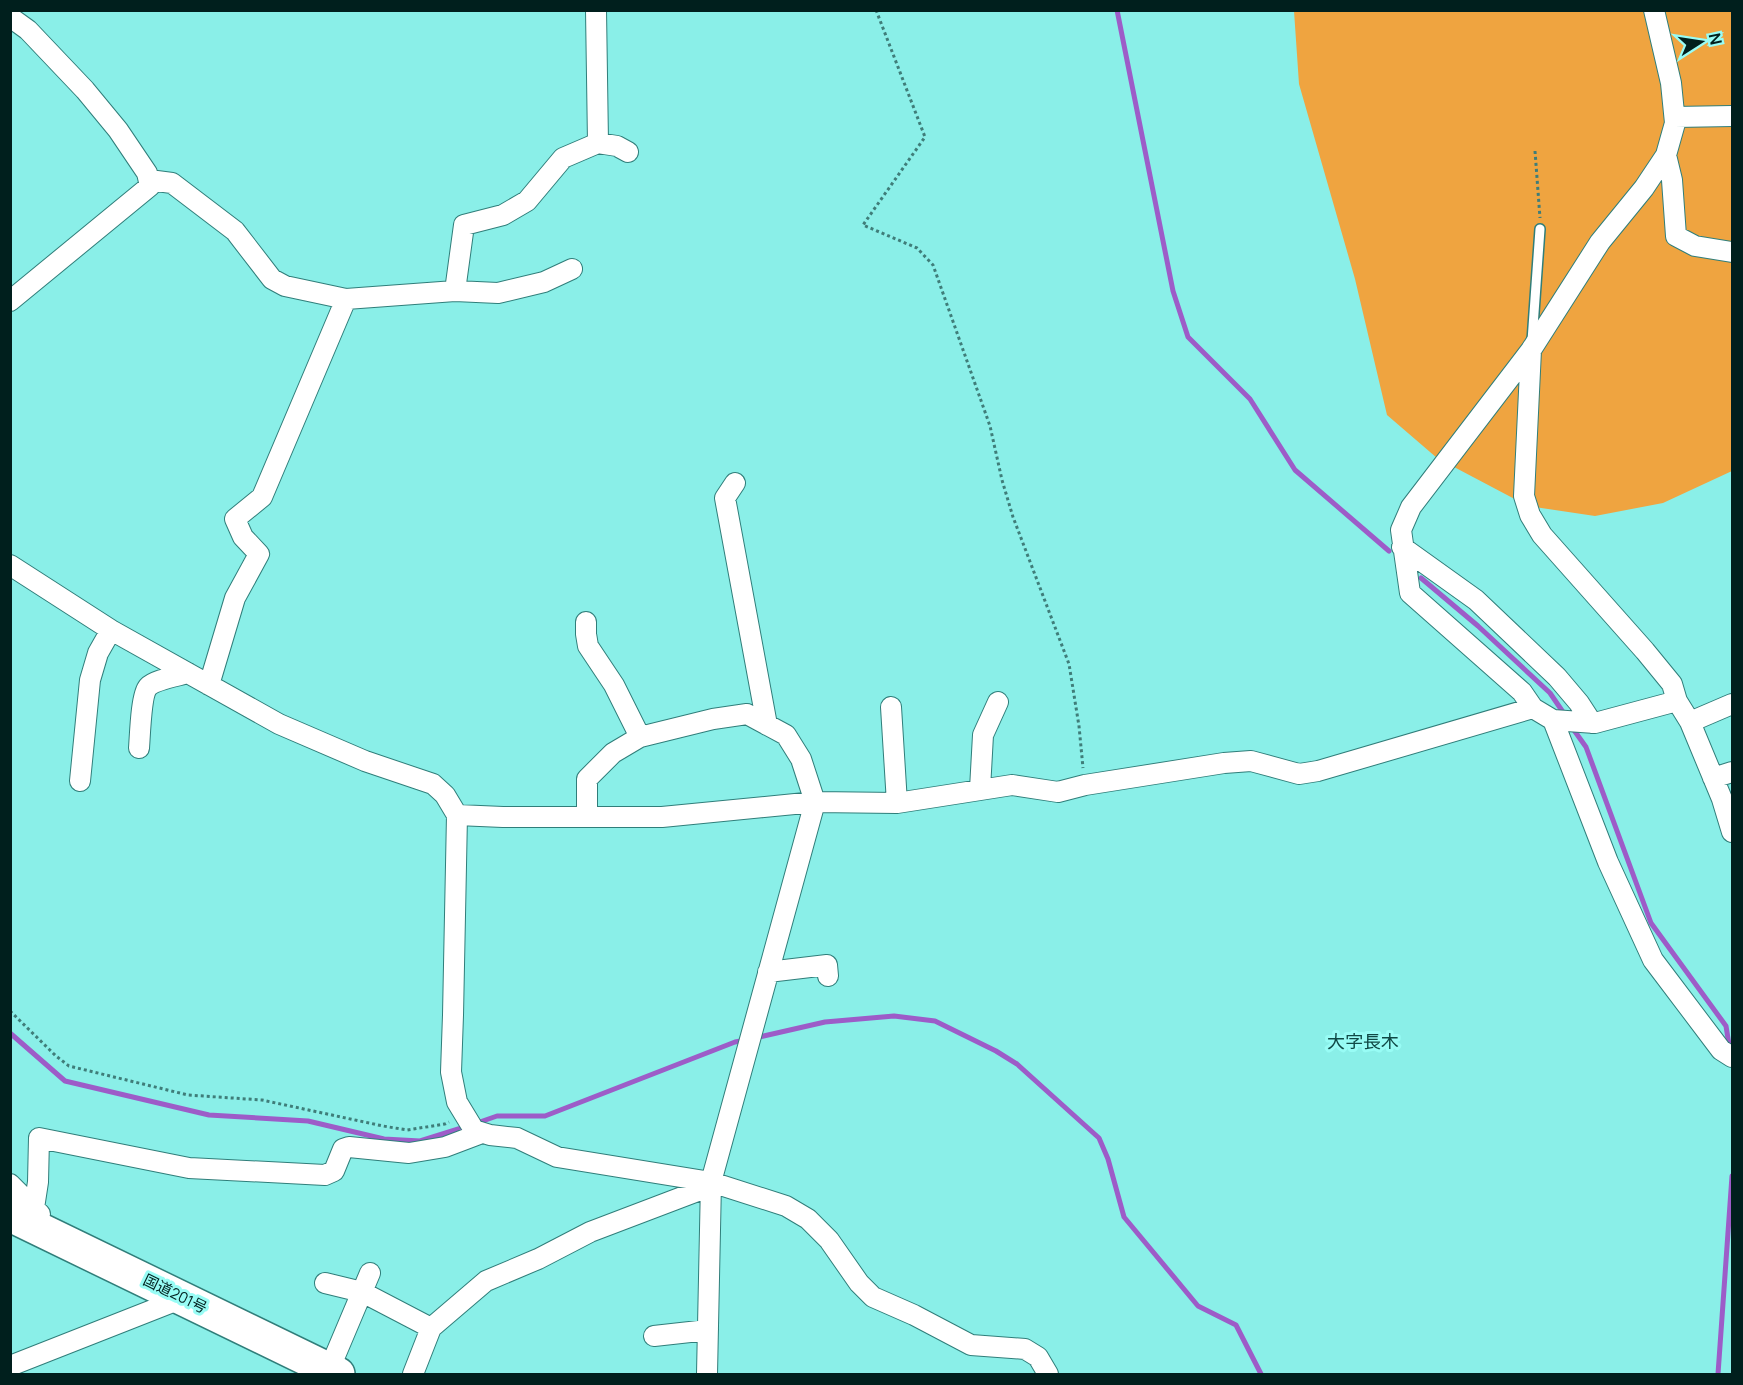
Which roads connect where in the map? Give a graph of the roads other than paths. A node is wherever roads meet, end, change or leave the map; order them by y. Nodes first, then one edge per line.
1 (596, 10) edge
2 (1654, 10) edge
3 (10, 17) edge
4 (1732, 116) edge
5 (1675, 117) junction
6 (598, 143) junction
7 (628, 152) dead end
8 (1666, 155) junction
9 (149, 180) junction
10 (1540, 229) road end
11 (1732, 252) edge
12 (572, 269) dead end
13 (456, 291) junction
14 (346, 299) junction
15 (10, 301) edge
16 (1531, 350) junction
17 (735, 483) dead end
18 (1402, 547) junction
19 (10, 565) edge
20 (586, 622) dead end
21 (111, 630) junction
22 (188, 673) junction
23 (209, 685) junction
24 (1677, 701) junction
25 (998, 702) dead end
26 (1732, 704) edge
27 (891, 707) dead end
28 (1533, 708) junction
29 (1554, 720) junction
30 (1587, 722) junction
31 (1690, 723) junction
32 (766, 725) junction
33 (640, 736) junction
34 (139, 748) dead end
35 (1732, 772) edge
36 (1713, 778) junction
37 (80, 781) dead end
38 (980, 789) junction
39 (815, 802) junction
40 (897, 803) junction
41 (457, 816) junction
42 (587, 817) junction
43 (1732, 831) edge
44 (768, 972) junction
45 (828, 976) dead end
46 (1727, 1053) edge
47 (471, 1124) junction
48 (10, 1184) edge
49 (711, 1184) junction
50 (22, 1211) edge
51 (370, 1273) dead end
52 (325, 1283) dead end
53 (362, 1292) junction
54 (183, 1298) junction
55 (431, 1328) junction
56 (708, 1330) junction
57 (654, 1336) dead end
58 (10, 1366) edge
59 (334, 1372) edge
60 (413, 1374) edge
61 (707, 1374) edge
62 (1048, 1374) edge

1 - 6 street
2 - 5 street
3 - 9 street
4 - 5 street
5 - 8 street
6 - 7 street
6 - 13 street
8 - 11 street
8 - 16 street
9 - 14 street
9 - 15 street
10 - 16 lane
12 - 13 street
13 - 14 street
14 - 23 street
16 - 18 street
16 - 24 street
17 - 32 street
18 - 28 street
18 - 30 street
19 - 21 street
20 - 33 street
21 - 22 street
21 - 37 street
22 - 23 street
22 - 34 street
23 - 41 street
24 - 30 street
24 - 31 street
25 - 38 street
26 - 31 street
27 - 40 street
28 - 29 street
28 - 38 street
29 - 30 street
29 - 46 street
31 - 36 street
32 - 33 street
32 - 39 street
33 - 42 street
35 - 36 street
36 - 43 street
38 - 40 street
39 - 40 street
39 - 42 street
39 - 44 street
41 - 42 street
41 - 47 street
44 - 45 street
44 - 49 street
47 - 49 street
47 - 50 street
48 - 50 street
49 - 55 street
49 - 56 street
49 - 62 street
50 - 54 highway, 国道201号
51 - 53 street
52 - 53 street
53 - 55 street
53 - 59 street
54 - 58 street
54 - 59 highway, 国道201号
55 - 60 street
56 - 57 street
56 - 61 street

